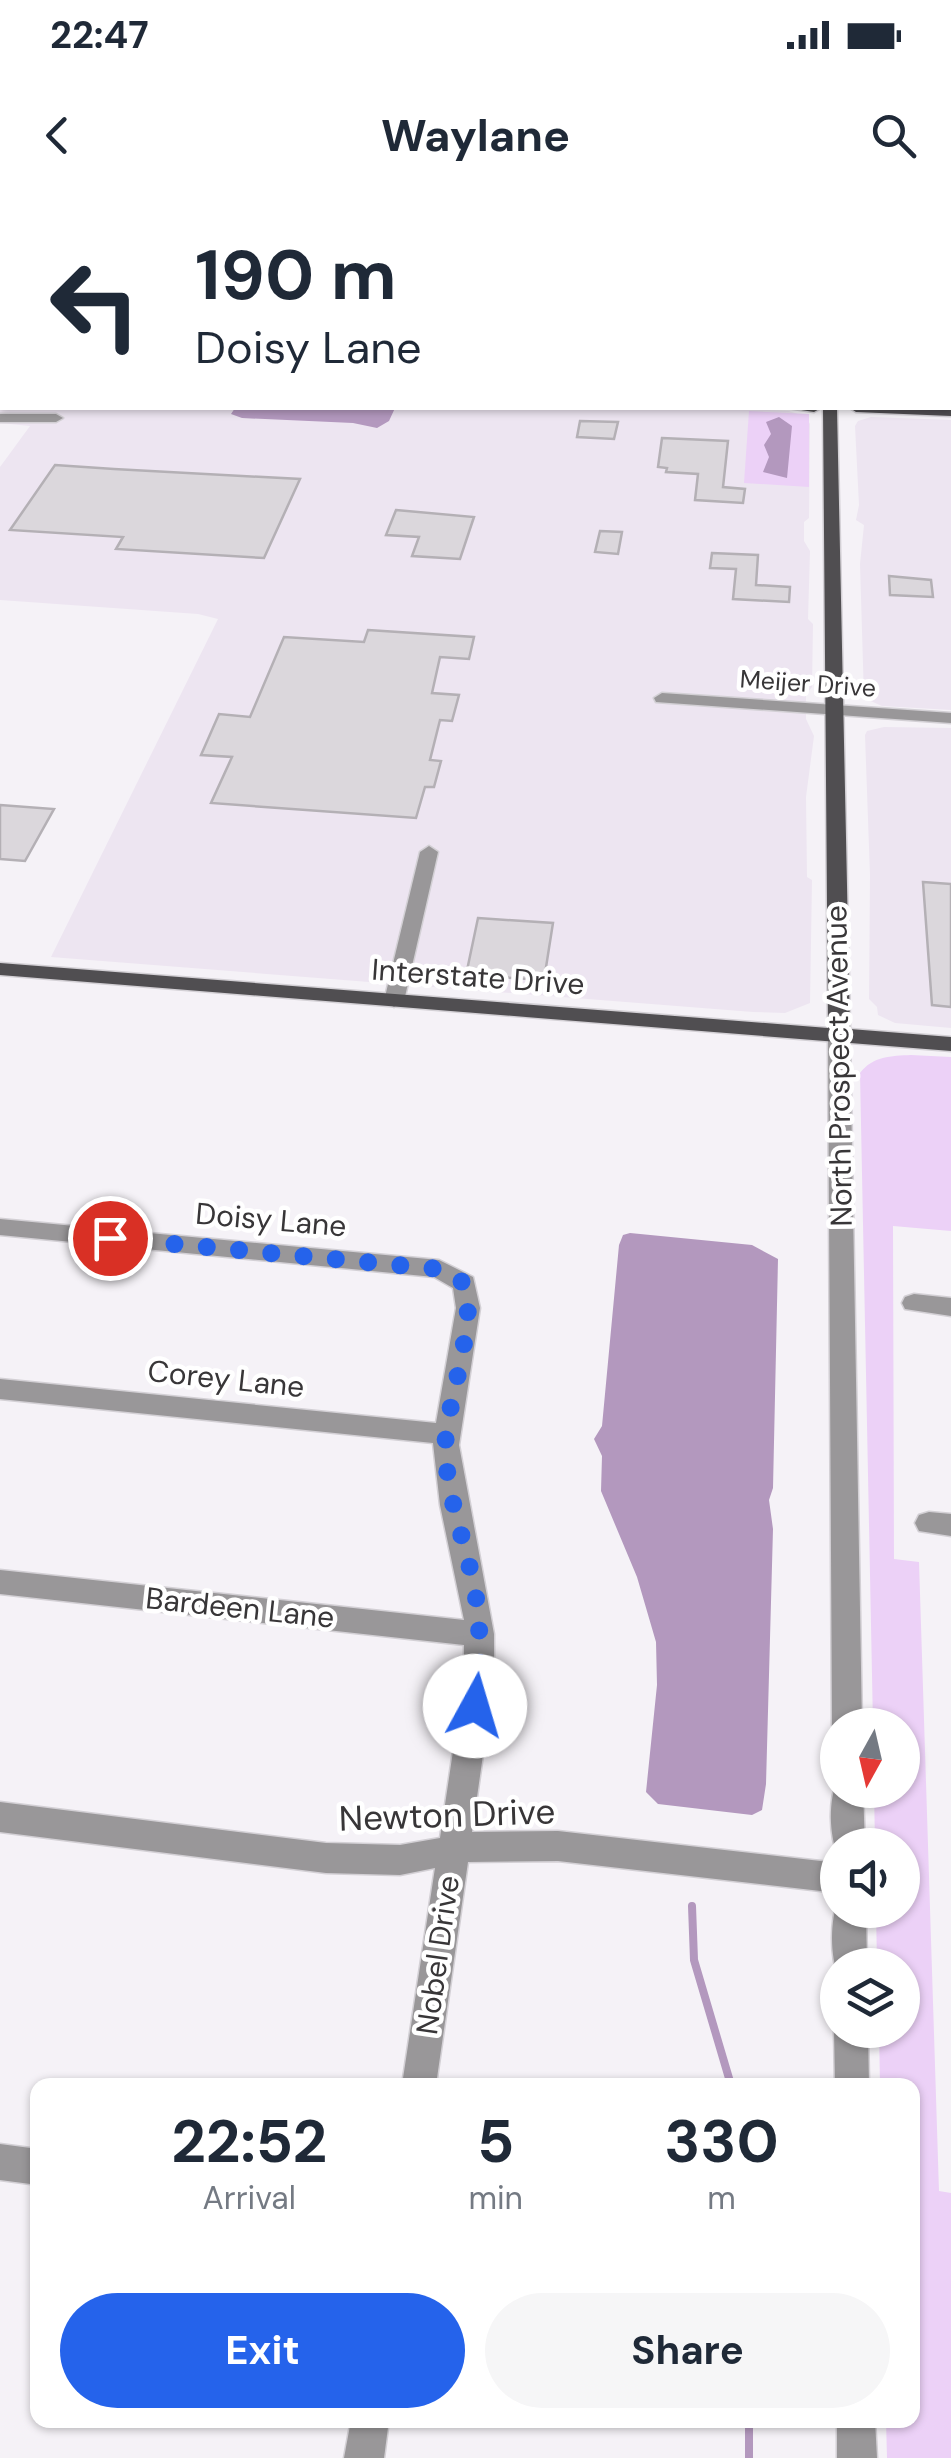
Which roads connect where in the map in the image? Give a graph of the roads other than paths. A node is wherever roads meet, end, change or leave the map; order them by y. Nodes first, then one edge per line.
1 (830, 410) edge
2 (904, 410) edge
3 (951, 412) edge
4 (0, 418) edge
5 (56, 418) dead end
6 (662, 698) dead end
7 (835, 710) junction
8 (951, 718) edge
9 (429, 852) dead end
10 (0, 969) edge
11 (394, 1000) junction
12 (839, 1035) junction
13 (951, 1044) edge
14 (0, 1227) edge
15 (468, 1291) joint
16 (914, 1303) dead end
17 (951, 1306) edge
18 (0, 1389) edge
19 (446, 1434) junction
20 (0, 1582) edge
21 (480, 1634) junction
22 (847, 1708) edge
23 (0, 1817) edge
24 (454, 1850) junction
25 (820, 1876) edge
26 (851, 2048) edge
27 (420, 2078) edge
28 (852, 2078) edge
29 (0, 2162) edge
30 (30, 2166) edge
31 (369, 2428) edge
32 (856, 2428) edge
33 (364, 2458) edge
34 (857, 2458) edge

1 - 7 main road, North Prospect Avenue
2 - 3 main road
4 - 5 street
6 - 7 street, Meijer Drive
7 - 8 street, Meijer Drive
7 - 12 main road, North Prospect Avenue
9 - 11 street
10 - 11 main road, Interstate Drive
11 - 12 main road, Interstate Drive
12 - 13 main road, Interstate Drive
12 - 22 street, North Prospect Avenue
14 - 15 street, Doisy Lane
15 - 19 street, Nobel Drive
16 - 17 street
18 - 19 street, Corey Lane
19 - 21 street, Nobel Drive
20 - 21 street, Bardeen Lane
21 - 24 street, Nobel Drive
23 - 24 street, Newton Drive
24 - 25 street, Newton Drive
24 - 27 street, Nobel Drive
26 - 28 street
29 - 30 street
31 - 33 street
32 - 34 street

